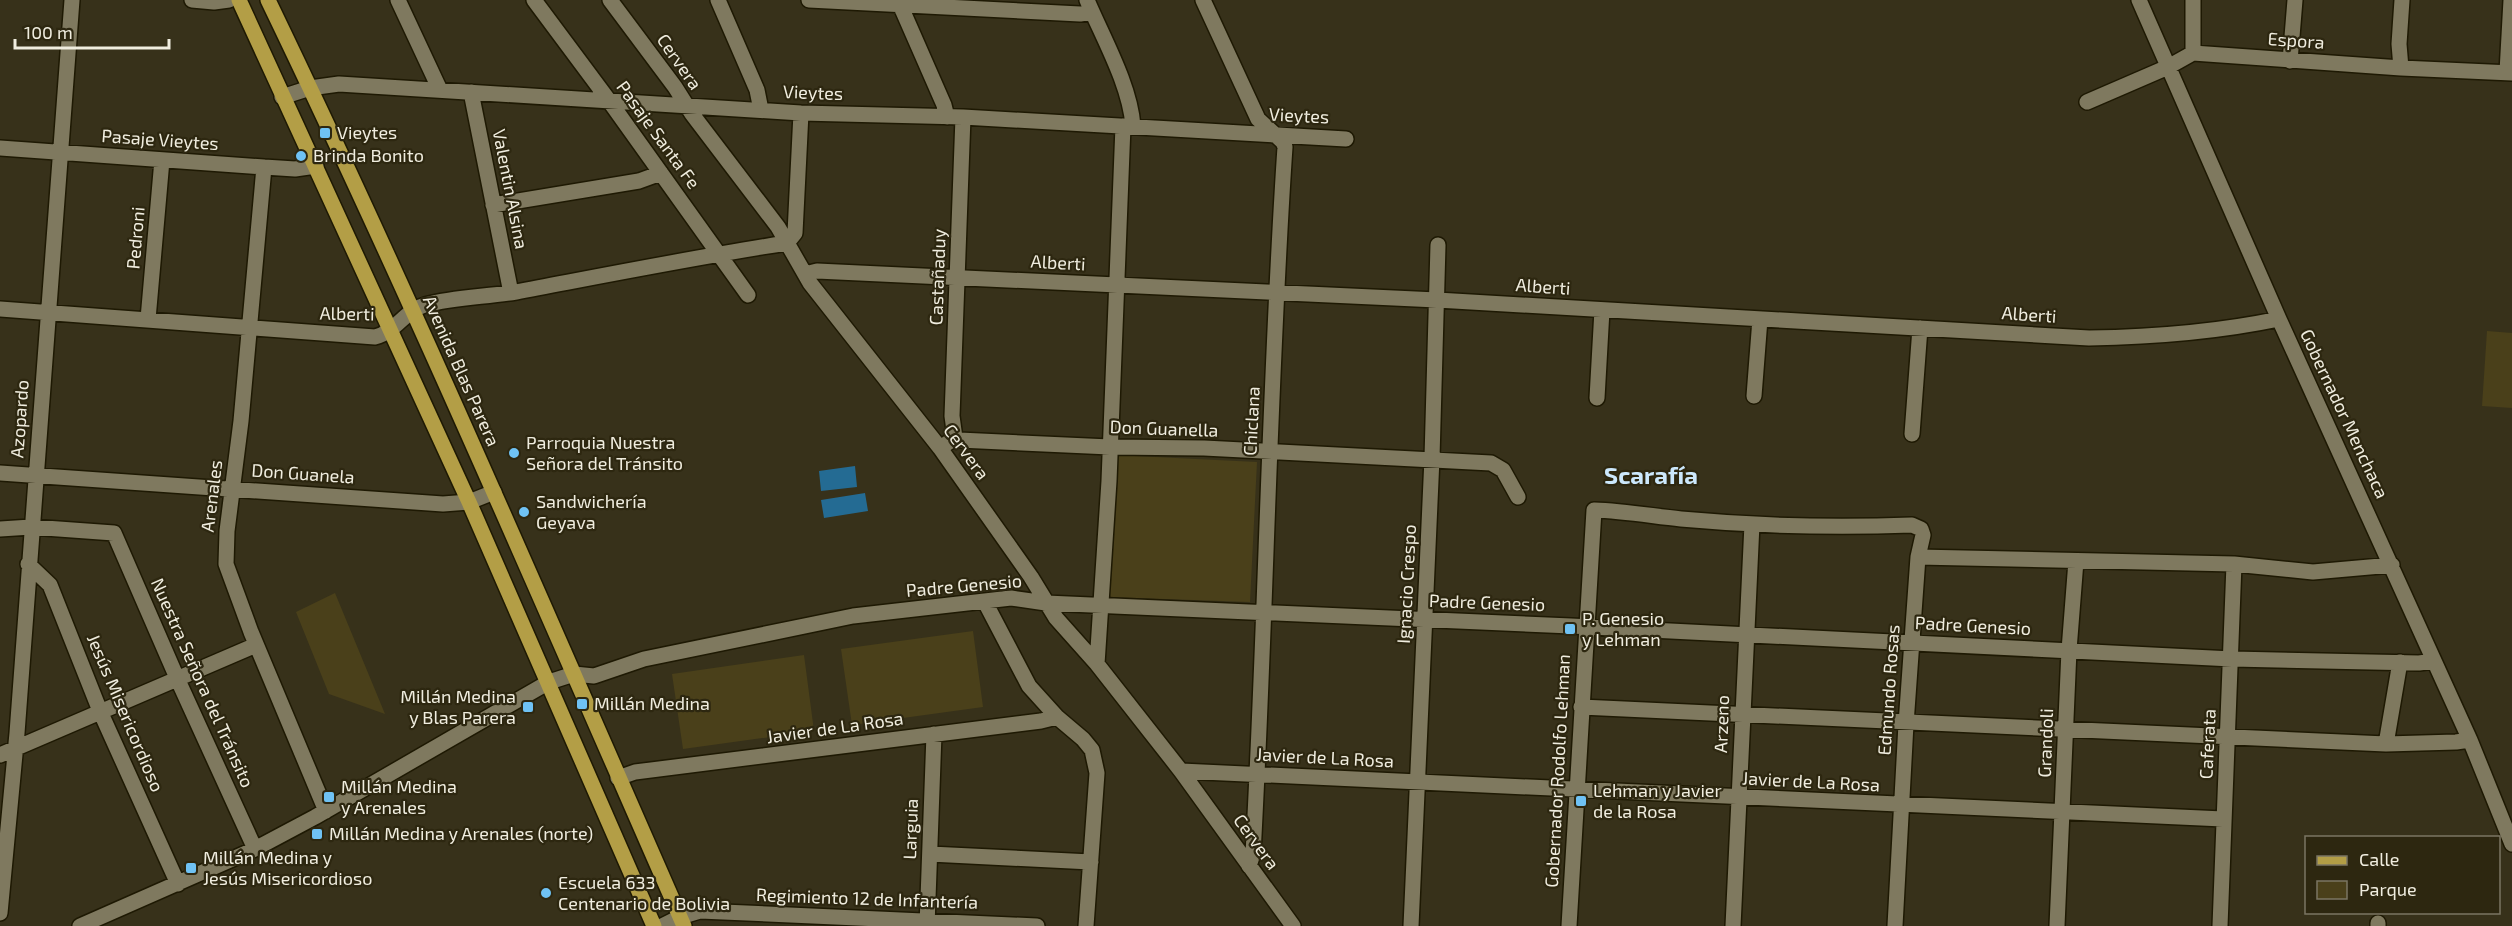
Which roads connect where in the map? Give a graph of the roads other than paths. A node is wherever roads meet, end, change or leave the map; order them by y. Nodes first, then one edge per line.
1 (72, 0) edge
2 (192, 0) edge
3 (229, 0) edge
4 (239, 0) edge
5 (268, 0) edge
6 (398, 0) edge
7 (534, 0) edge
8 (610, 0) edge
9 (718, 0) edge
10 (809, 0) edge
11 (1203, 0) edge
12 (2139, 0) edge
13 (2193, 0) edge
14 (2295, 0) edge
15 (2402, 0) edge
16 (2511, 0) edge
17 (899, 3) edge
18 (1089, 6) edge
19 (2193, 53) junction
20 (2290, 61) junction
21 (2169, 67) junction
22 (2400, 68) junction
23 (2510, 72) edge
24 (310, 88) junction
25 (440, 90) junction
26 (471, 92) junction
27 (282, 96) junction
28 (610, 102) junction
29 (2087, 102) dead end
30 (686, 106) junction
31 (762, 110) junction
32 (801, 113) junction
33 (947, 117) junction
34 (963, 117) junction
35 (1128, 126) junction
36 (1274, 134) junction
37 (1346, 139) dead end
38 (0, 148) edge
39 (59, 153) junction
40 (162, 160) junction
41 (316, 166) junction
42 (264, 167) junction
43 (661, 174) junction
44 (493, 205) junction
45 (787, 243) junction
46 (1438, 245) dead end
47 (718, 254) junction
48 (805, 274) junction
49 (958, 277) junction
50 (1117, 285) junction
51 (511, 293) junction
52 (1278, 293) junction
53 (748, 295) dead end
54 (1437, 300) junction
55 (0, 309) edge
56 (1602, 310) junction
57 (47, 312) junction
58 (412, 312) junction
59 (148, 319) junction
60 (1760, 319) junction
61 (2279, 319) junction
62 (1920, 327) junction
63 (248, 329) junction
64 (391, 330) junction
65 (1754, 396) dead end
66 (1598, 398) dead end
67 (952, 416) junction
68 (927, 431) junction
69 (1912, 434) dead end
70 (955, 438) junction
71 (1110, 447) junction
72 (940, 448) junction
73 (1270, 453) junction
74 (1432, 458) junction
75 (0, 473) edge
76 (35, 476) junction
77 (233, 489) junction
78 (494, 492) junction
79 (1518, 497) dead end
80 (469, 502) junction
81 (1752, 524) junction
82 (31, 527) junction
83 (0, 529) edge
84 (1918, 557) junction
85 (2076, 561) junction
86 (28, 564) junction
87 (2234, 564) junction
88 (2392, 565) junction
89 (985, 602) junction
90 (1046, 603) junction
91 (1102, 604) junction
92 (1262, 614) junction
93 (1425, 620) junction
94 (1587, 627) junction
95 (1746, 634) junction
96 (1911, 642) junction
97 (256, 645) junction
98 (2069, 650) junction
99 (2232, 659) junction
100 (2434, 660) junction
101 (2400, 662) junction
102 (1097, 664) junction
103 (574, 674) junction
104 (177, 678) junction
105 (549, 682) junction
106 (1581, 707) junction
107 (100, 711) junction
108 (1742, 716) junction
109 (1057, 717) junction
110 (1905, 724) junction
111 (2067, 731) junction
112 (934, 734) junction
113 (2228, 738) junction
114 (2470, 740) junction
115 (2386, 744) junction
116 (7, 752) edge
117 (1180, 771) junction
118 (1257, 774) junction
119 (618, 778) junction
120 (1417, 782) junction
121 (1576, 790) junction
122 (1739, 799) junction
123 (1901, 806) junction
124 (326, 811) junction
125 (2063, 812) junction
126 (2223, 819) junction
127 (2512, 844) edge
128 (255, 849) junction
129 (930, 854) junction
130 (1091, 862) junction
131 (1250, 866) junction
132 (178, 884) junction
133 (0, 913) edge
134 (682, 921) edge
135 (927, 923) edge
136 (80, 926) edge
137 (654, 926) edge
138 (662, 926) edge
139 (1037, 926) edge
140 (1086, 926) edge
141 (1293, 926) edge
142 (1411, 926) edge
143 (1569, 926) edge
144 (1732, 926) edge
145 (1895, 926) edge
146 (2057, 926) edge
147 (2220, 926) edge

1 - 39 street, Azopardo
2 - 3 street
4 - 27 main road
5 - 24 main road, Avenida Blas Parera
6 - 25 street
7 - 28 street, Pasaje Santa Fe
8 - 30 street, Cervera
9 - 31 street
10 - 17 street
11 - 36 street, Chiclana
12 - 21 street, Gobernador Menchaca
13 - 19 street
14 - 20 street
15 - 22 street
16 - 23 street
17 - 18 street
17 - 33 street
18 - 35 street
19 - 20 street, Espora
19 - 21 street
20 - 22 street, Espora
21 - 29 street
21 - 61 street, Gobernador Menchaca
22 - 23 street, Espora
24 - 25 street, Vieytes
24 - 27 street, Vieytes
24 - 58 main road, Avenida Blas Parera
25 - 26 street, Vieytes
26 - 28 street, Vieytes
26 - 44 street, Valentin Alsina
27 - 41 main road
28 - 30 street, Vieytes
28 - 43 street, Pasaje Santa Fe
30 - 31 street, Vieytes
30 - 45 street, Cervera
31 - 32 street, Vieytes
32 - 33 street, Vieytes
32 - 45 street
33 - 34 street, Vieytes
34 - 35 street, Vieytes
34 - 49 street, Castañaduy
35 - 36 street, Vieytes
35 - 50 street
36 - 37 street, Vieytes
36 - 52 street, Chiclana
38 - 39 street, Pasaje Vieytes
39 - 40 street, Pasaje Vieytes
39 - 57 street, Azopardo
40 - 42 street, Pasaje Vieytes
40 - 59 street, Pedroni
41 - 42 street, Pasaje Vieytes
41 - 64 main road
42 - 63 street, Arenales
43 - 44 street
43 - 47 street, Pasaje Santa Fe
44 - 51 street, Valentin Alsina
45 - 47 street, Alberti
45 - 48 street, Cervera
46 - 54 street, Ignacio Crespo
47 - 51 street, Alberti
47 - 53 street, Pasaje Santa Fe
48 - 49 street, Alberti
48 - 68 street, Cervera
49 - 50 street, Alberti
49 - 67 street, Castañaduy
50 - 52 street, Alberti
50 - 71 street
51 - 58 street, Alberti
52 - 54 street, Alberti
52 - 73 street, Chiclana
54 - 56 street, Alberti
54 - 74 street, Ignacio Crespo
55 - 57 street, Alberti
56 - 60 street, Alberti
56 - 66 street
57 - 59 street, Alberti
57 - 76 street, Azopardo
58 - 64 street, Alberti
58 - 78 main road, Avenida Blas Parera
59 - 63 street, Alberti
60 - 62 street, Alberti
60 - 65 street
61 - 62 street, Alberti
61 - 88 street, Gobernador Menchaca
62 - 69 street
63 - 64 street, Alberti
63 - 77 street, Arenales
64 - 80 main road
67 - 68 street
67 - 70 street, Castañaduy
68 - 72 street, Cervera
70 - 71 street, Don Guanella
70 - 72 street
71 - 73 street, Don Guanella
71 - 91 street
72 - 90 street, Cervera
73 - 74 street, Don Guanella
73 - 92 street, Chiclana
74 - 79 street, Don Guanella
74 - 93 street, Ignacio Crespo
75 - 76 street, Don Guanela
76 - 77 street, Don Guanela
76 - 82 street, Azopardo
77 - 80 street, Don Guanela
77 - 97 street, Arenales
78 - 80 street, Don Guanela
78 - 103 main road, Avenida Blas Parera
80 - 105 main road
81 - 84 street, Edmundo Rosas
81 - 94 street, Gobernador Rodolfo Lehman
81 - 95 street, Arzeno
82 - 83 street
82 - 86 street, Azopardo
82 - 104 street, Nuestra Señora del Tránsito
84 - 85 street
84 - 96 street, Edmundo Rosas
85 - 87 street
85 - 98 street, Grandoli
86 - 107 street, Jesús Misericordioso
86 - 116 street, Azopardo
87 - 88 street
87 - 99 street, Caferata
88 - 100 street, Gobernador Menchaca
89 - 90 street, Padre Genesio
89 - 103 street, Padre Genesio
89 - 109 street
90 - 91 street, Padre Genesio
90 - 102 street, Cervera
91 - 92 street, Padre Genesio
91 - 102 street
92 - 93 street, Padre Genesio
92 - 118 street, Chiclana
93 - 94 street, Padre Genesio
93 - 120 street, Ignacio Crespo
94 - 95 street, Padre Genesio
94 - 106 street, Gobernador Rodolfo Lehman
95 - 96 street, Padre Genesio
95 - 108 street, Arzeno
96 - 98 street, Padre Genesio
96 - 110 street, Edmundo Rosas
97 - 104 street
97 - 124 street, Arenales
98 - 99 street, Padre Genesio
98 - 111 street, Grandoli
99 - 101 street, Padre Genesio
99 - 113 street, Caferata
100 - 101 street, Padre Genesio
100 - 114 street, Gobernador Menchaca
101 - 115 street
102 - 117 street, Cervera
103 - 105 street, Padre Genesio
103 - 119 main road, Avenida Blas Parera
104 - 107 street
104 - 128 street, Nuestra Señora del Tránsito
105 - 124 street, Padre Genesio
105 - 137 main road
106 - 108 street
106 - 121 street, Gobernador Rodolfo Lehman
107 - 116 street
107 - 132 street, Jesús Misericordioso
108 - 110 street
108 - 122 street, Arzeno
109 - 112 street, Javier de La Rosa
109 - 130 street
110 - 111 street
110 - 123 street, Edmundo Rosas
111 - 113 street
111 - 125 street, Grandoli
112 - 119 street, Javier de La Rosa
112 - 129 street, Larguia
113 - 115 street
113 - 126 street, Caferata
114 - 115 street
114 - 127 street, Gobernador Menchaca
116 - 133 street, Azopardo
117 - 118 street, Javier de La Rosa
117 - 131 street, Cervera
118 - 120 street, Javier de La Rosa
118 - 131 street, Chiclana
119 - 134 main road, Avenida Blas Parera
120 - 121 street, Javier de La Rosa
120 - 142 street, Ignacio Crespo
121 - 122 street, Javier de La Rosa
121 - 143 street, Gobernador Rodolfo Lehman
122 - 123 street, Javier de La Rosa
122 - 144 street, Arzeno
123 - 125 street, Javier de La Rosa
123 - 145 street, Edmundo Rosas
124 - 128 street, Padre Genesio
125 - 126 street, Javier de La Rosa
125 - 146 street, Grandoli
126 - 147 street, Caferata
128 - 132 street, Padre Genesio
129 - 130 street
129 - 135 street, Larguia
130 - 140 street
131 - 141 street, Cervera
132 - 136 street, Padre Genesio
134 - 135 street, Regimiento 12 de Infantería
134 - 138 street, Regimiento 12 de Infantería
135 - 139 street, Regimiento 12 de Infantería

